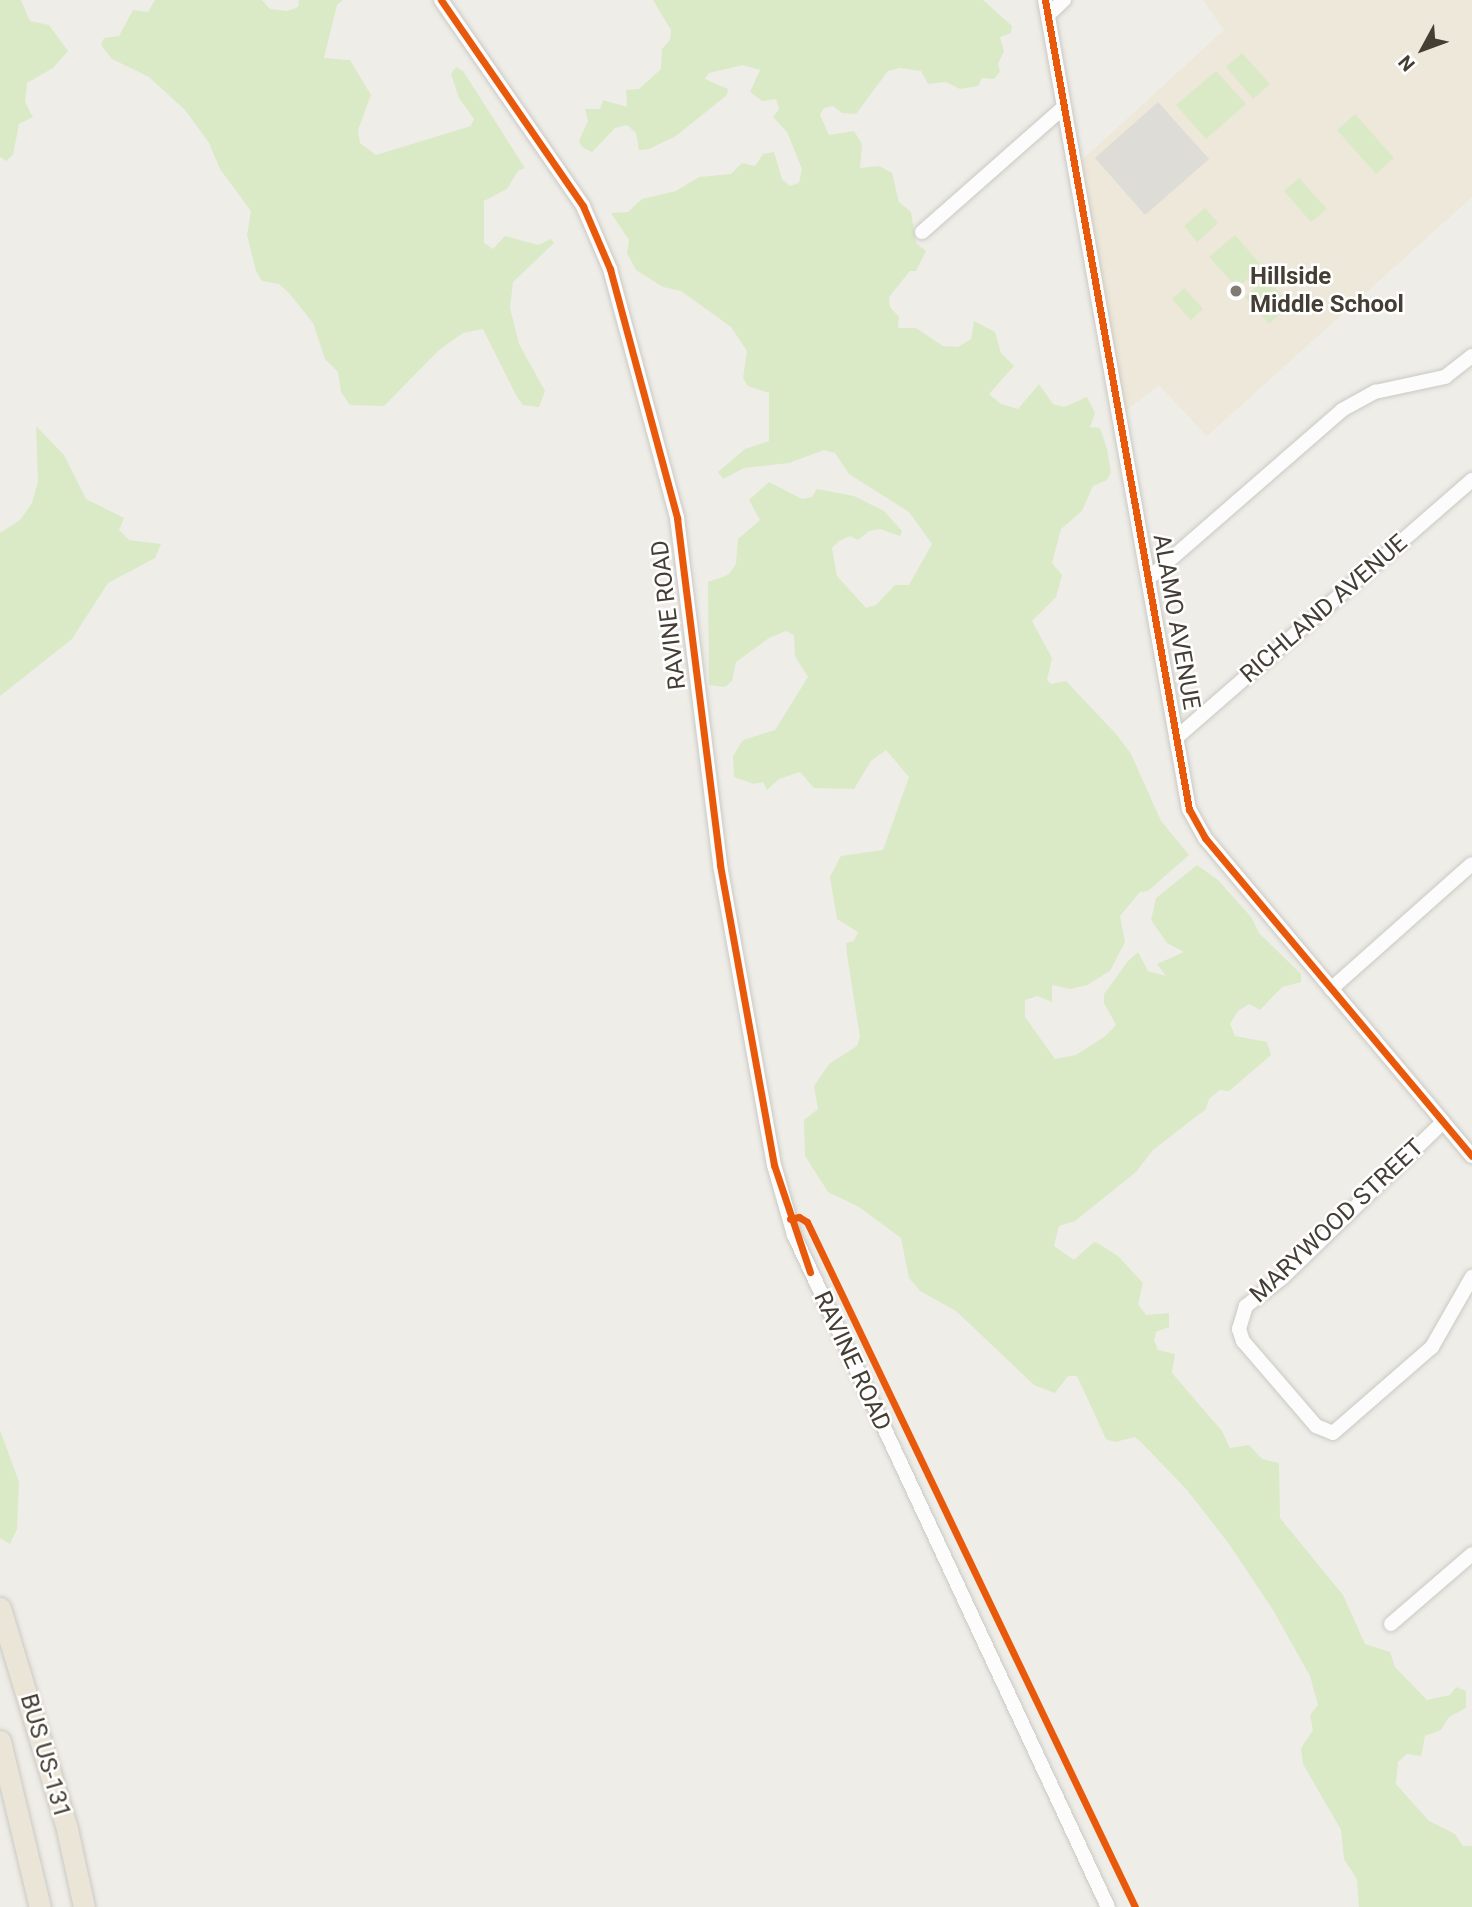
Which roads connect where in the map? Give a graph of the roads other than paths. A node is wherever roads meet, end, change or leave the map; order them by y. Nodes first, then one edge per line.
1 (441, 0) edge
2 (1064, 0) edge
3 (1047, 7) edge
4 (1064, 107) junction
5 (922, 232) dead end
6 (1472, 356) edge
7 (1472, 480) edge
8 (1149, 578) junction
9 (1176, 738) junction
10 (1472, 864) edge
11 (1331, 989) junction
12 (1443, 1122) junction
13 (1472, 1156) edge
14 (1472, 1277) edge
15 (1472, 1554) edge
16 (0, 1608) edge
17 (1391, 1624) dead end
18 (0, 1741) edge
19 (40, 1907) edge
20 (84, 1907) edge
21 (1108, 1907) edge

1 - 21 street, RAVINE ROAD
2 - 3 street
3 - 4 street, ALAMO AVENUE
4 - 5 street
4 - 8 street, ALAMO AVENUE
6 - 8 street
7 - 9 street, RICHLAND AVENUE
8 - 9 street, ALAMO AVENUE
9 - 11 street, ALAMO AVENUE
10 - 11 street
11 - 12 street, ALAMO AVENUE
12 - 13 street, ALAMO AVENUE
12 - 14 street, MARYWOOD STREET
15 - 17 street
16 - 20 highway, BUS US-131
18 - 19 highway, BUS US-131

